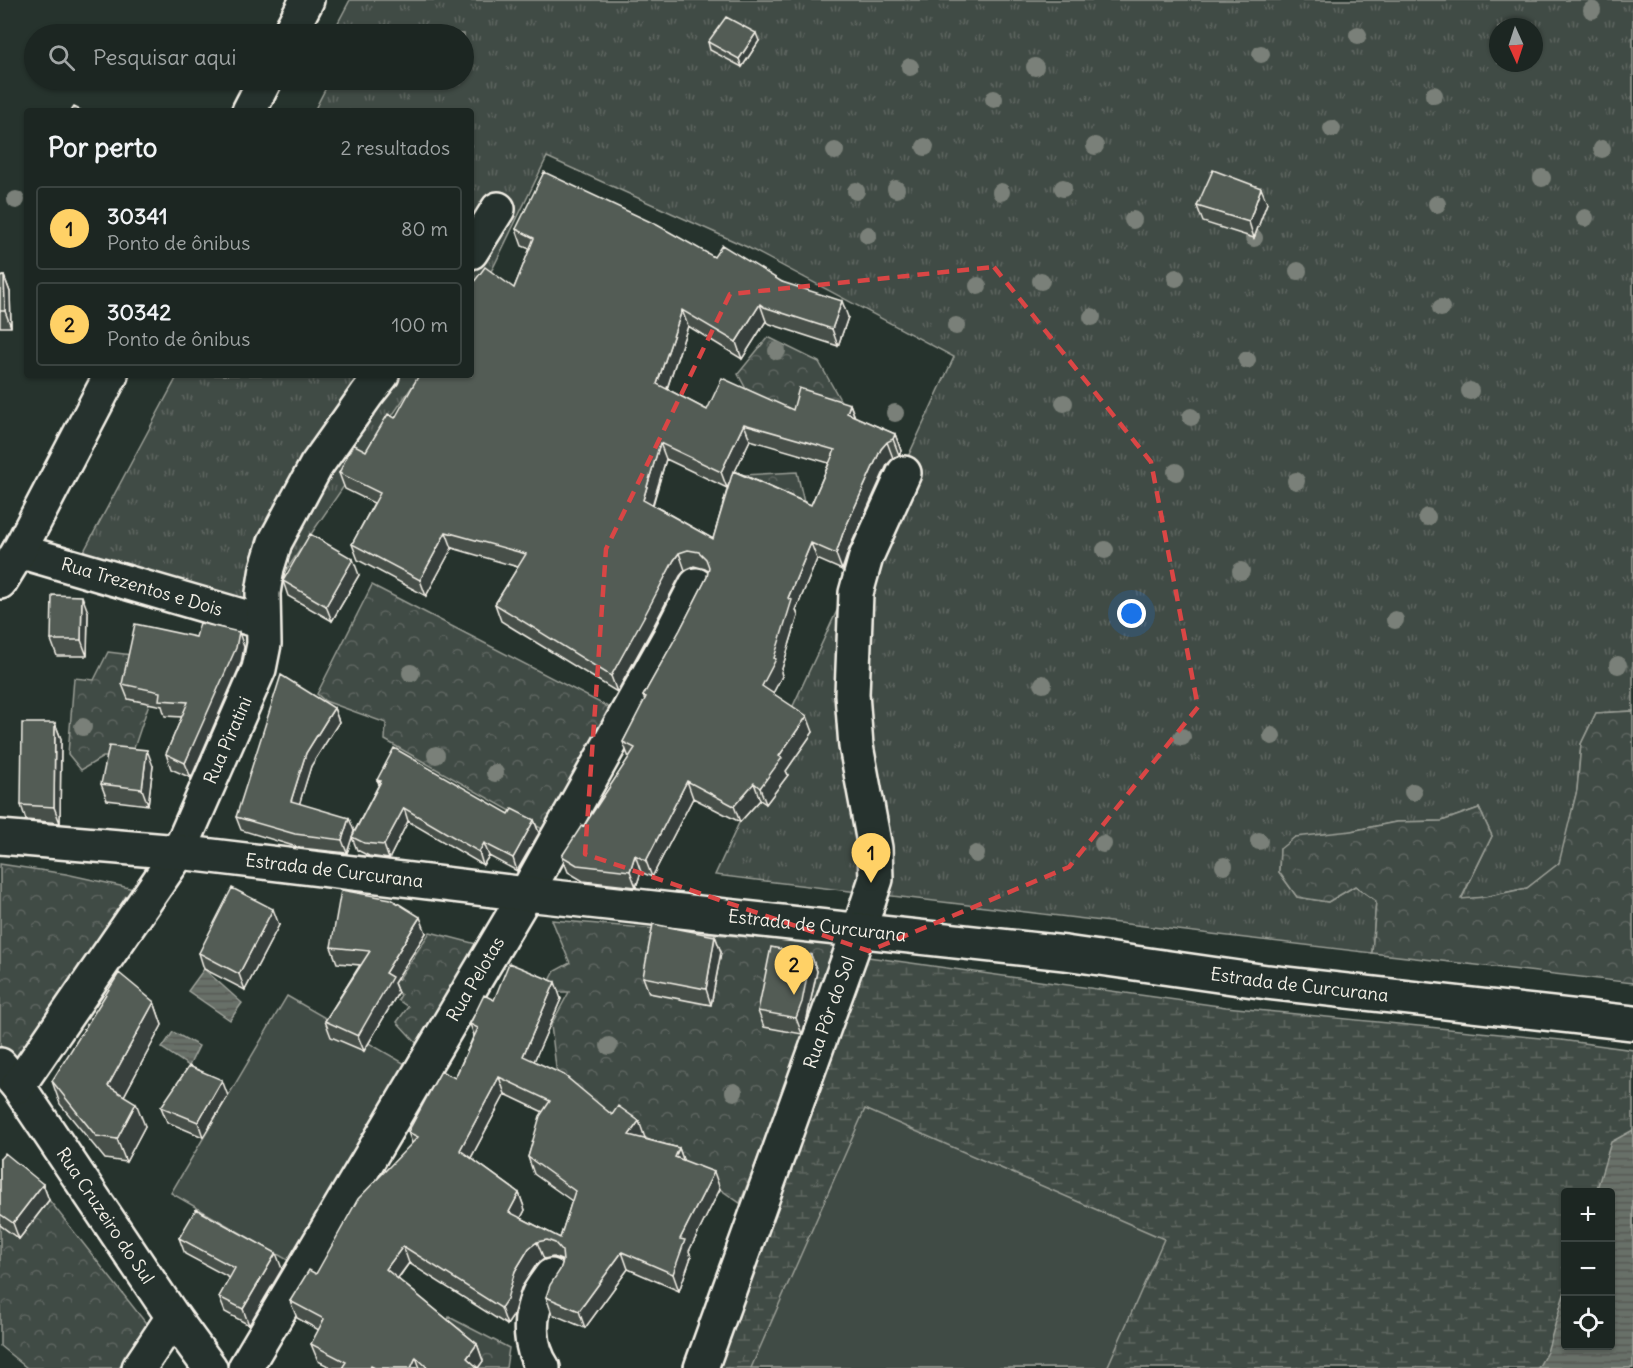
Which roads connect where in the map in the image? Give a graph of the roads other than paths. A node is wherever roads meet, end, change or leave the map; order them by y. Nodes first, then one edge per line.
1 (307, 0) edge
2 (294, 24) edge
3 (260, 90) edge
4 (251, 108) edge
5 (498, 209) dead end
6 (474, 247) edge
7 (109, 378) edge
8 (380, 378) edge
9 (904, 473) dead end
10 (19, 551) junction
11 (0, 582) edge
12 (696, 585) dead end
13 (262, 622) junction
14 (0, 837) edge
15 (179, 852) junction
16 (526, 894) junction
17 (859, 930) junction
18 (1633, 1023) edge
19 (9, 1075) edge
20 (551, 1276) dead end
21 (173, 1317) junction
22 (139, 1368) edge
23 (210, 1368) edge
24 (245, 1368) edge
25 (543, 1368) edge
26 (701, 1368) edge

1 - 2 street
3 - 4 street
5 - 6 street
7 - 10 street
8 - 13 street, Rua Piratini
9 - 17 street, Rua Pôr do Sol
10 - 11 street
10 - 13 street, Rua Trezentos e Dois
12 - 16 street, Rua Pelotas
13 - 15 street, Rua Piratini
14 - 15 street, Estrada de Curcurana
15 - 16 street, Estrada de Curcurana
15 - 19 street, Rua Piratini
16 - 17 street, Estrada de Curcurana
16 - 24 street, Rua Pelotas
17 - 18 street, Estrada de Curcurana
17 - 26 street, Rua Pôr do Sol
19 - 21 street, Rua Cruzeiro do Sul
20 - 25 street
21 - 22 street
21 - 23 street, Rua Cruzeiro do Sul

